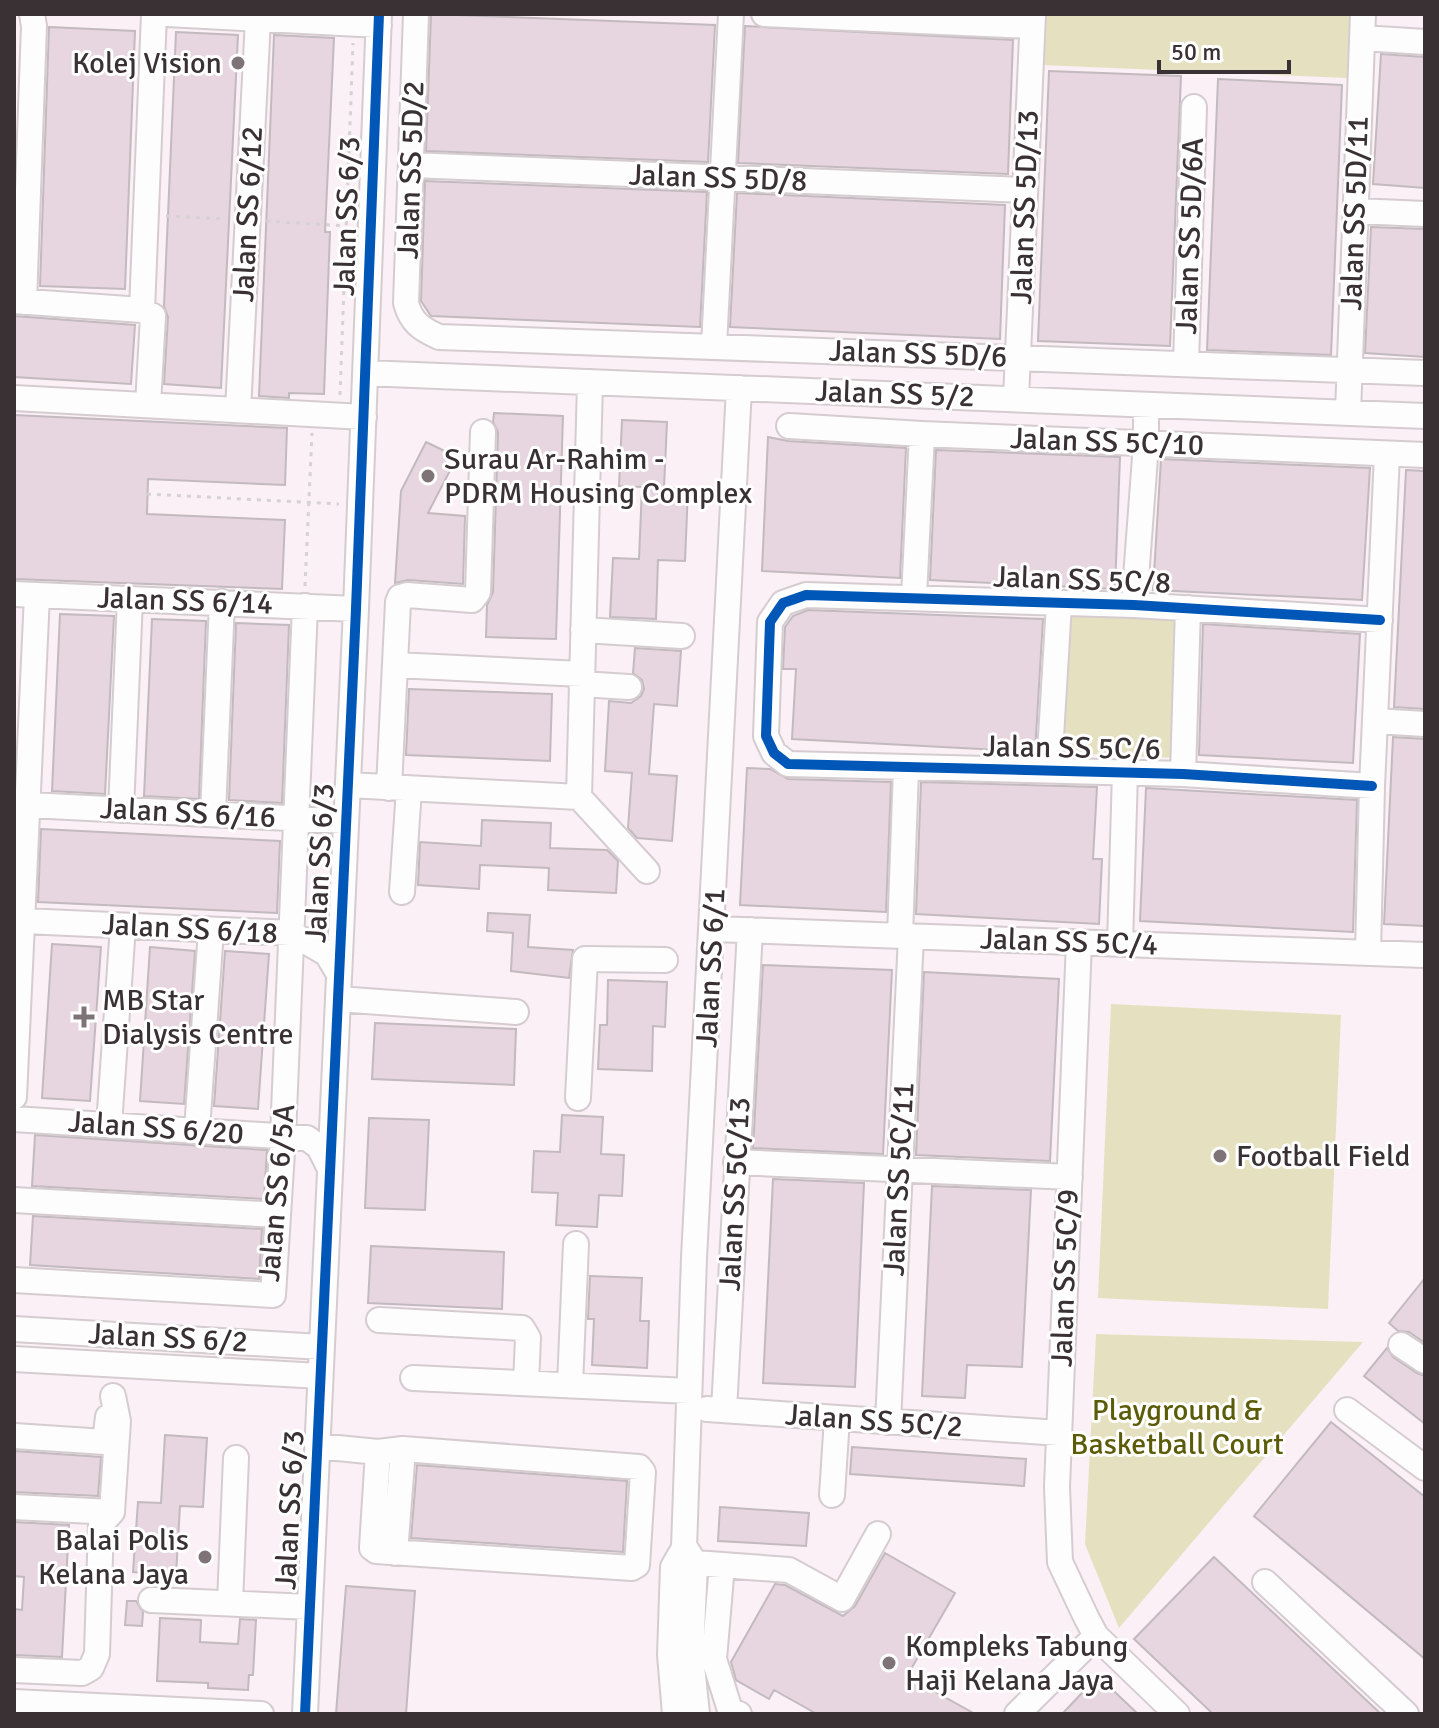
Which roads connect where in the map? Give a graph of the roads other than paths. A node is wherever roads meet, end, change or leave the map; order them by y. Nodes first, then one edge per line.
1 (32, 14) edge
2 (154, 14) edge
3 (167, 14) edge
4 (416, 14) edge
5 (731, 14) edge
6 (764, 14) edge
7 (258, 19) junction
8 (379, 20) edge
9 (1032, 20) edge
10 (1363, 26) edge
11 (1425, 42) edge
12 (1194, 107) dead end
13 (411, 165) junction
14 (723, 178) junction
15 (1025, 190) junction
16 (1356, 211) junction
17 (1425, 214) edge
18 (19, 302) edge
19 (142, 310) junction
20 (416, 323) joint
21 (714, 346) junction
22 (1018, 357) junction
23 (1186, 364) junction
24 (1349, 369) junction
25 (365, 373) junction
26 (1425, 373) edge
27 (590, 382) junction
28 (739, 388) junction
29 (14, 398) edge
30 (1016, 399) junction
31 (148, 405) junction
32 (1146, 405) junction
33 (238, 410) junction
34 (1348, 413) junction
35 (351, 416) junction
36 (1425, 416) edge
37 (789, 426) dead end
38 (483, 432) dead end
39 (922, 434) junction
40 (1146, 444) junction
41 (1387, 454) junction
42 (1425, 455) edge
43 (26, 595) edge
44 (914, 597) junction
45 (130, 599) junction
46 (222, 602) junction
47 (1059, 604) junction
48 (1134, 605) junction
49 (305, 606) junction
50 (1188, 608) junction
51 (356, 609) junction
52 (1380, 620) junction
53 (583, 630) junction
54 (682, 636) dead end
55 (395, 665) junction
56 (582, 679) junction
57 (629, 687) dead end
58 (1375, 721) junction
59 (1425, 724) edge
60 (774, 753) joint
61 (906, 769) junction
62 (1049, 770) junction
63 (1125, 772) junction
64 (1183, 774) junction
65 (348, 785) junction
66 (1372, 786) junction
67 (399, 788) junction
68 (579, 797) junction
69 (29, 805) junction
70 (121, 810) junction
71 (213, 814) junction
72 (298, 818) junction
73 (346, 821) junction
74 (647, 871) dead end
75 (402, 892) dead end
76 (24, 921) junction
77 (123, 926) junction
78 (713, 929) junction
79 (211, 930) junction
80 (750, 930) junction
81 (291, 933) junction
82 (906, 936) junction
83 (1079, 942) junction
84 (1120, 944) junction
85 (1368, 953) junction
86 (1425, 955) edge
87 (665, 960) dead end
88 (339, 974) junction
89 (338, 999) junction
90 (516, 1012) dead end
91 (14, 1097) edge
92 (578, 1098) dead end
93 (14, 1119) edge
94 (109, 1125) junction
95 (197, 1130) junction
96 (283, 1136) junction
97 (736, 1162) junction
98 (330, 1169) junction
99 (900, 1169) junction
100 (1070, 1177) junction
101 (14, 1200) edge
102 (278, 1215) junction
103 (576, 1244) dead end
104 (14, 1280) edge
105 (379, 1320) dead end
106 (14, 1329) edge
107 (117, 1335) junction
108 (1401, 1345) dead end
109 (322, 1347) junction
110 (14, 1359) edge
111 (1425, 1361) edge
112 (115, 1364) junction
113 (320, 1376) junction
114 (413, 1378) dead end
115 (526, 1383) junction
116 (570, 1385) junction
117 (113, 1396) junction
118 (689, 1400) junction
119 (724, 1410) junction
120 (1347, 1410) dead end
121 (837, 1418) junction
122 (888, 1422) junction
123 (1059, 1433) junction
124 (14, 1436) edge
125 (317, 1446) junction
126 (403, 1449) junction
127 (378, 1452) junction
128 (236, 1458) dead end
129 (1425, 1468) edge
130 (832, 1495) dead end
131 (14, 1507) edge
132 (112, 1512) junction
133 (878, 1534) dead end
134 (395, 1553) junction
135 (690, 1555) junction
136 (722, 1565) junction
137 (1265, 1582) dead end
138 (151, 1600) dead end
139 (230, 1603) junction
140 (310, 1607) junction
141 (1096, 1636) junction
142 (14, 1670) edge
143 (23, 1706) edge
144 (261, 1714) edge
145 (305, 1714) edge
146 (675, 1714) edge
147 (697, 1714) edge
148 (739, 1714) edge
149 (1017, 1714) edge
150 (1177, 1714) edge
151 (1406, 1714) edge

1 - 18 street
2 - 19 street
3 - 7 street
4 - 13 street, Jalan SS 5D/2
5 - 14 street
6 - 9 street
7 - 8 street
7 - 33 street, Jalan SS 6/12
8 - 25 street, Jalan SS 6/3
9 - 15 street, Jalan SS 5D/13
10 - 11 street
10 - 16 street, Jalan SS 5D/11
12 - 23 street, Jalan SS 5D/6A
13 - 14 street, Jalan SS 5D/8
13 - 20 street, Jalan SS 5D/2
14 - 15 street, Jalan SS 5D/8
14 - 21 street
15 - 22 street, Jalan SS 5D/13
16 - 17 street
16 - 24 street, Jalan SS 5D/11
18 - 19 street
19 - 31 street
20 - 21 street, Jalan SS 5D/6
21 - 22 street, Jalan SS 5D/6
22 - 23 street, Jalan SS 5D/6
22 - 30 street, Jalan SS 5D/13
23 - 24 street, Jalan SS 5D/6
24 - 26 street, Jalan SS 5D/6
24 - 34 street, Jalan SS 5D/11
25 - 27 street, Jalan SS 5/2
25 - 35 street, Jalan SS 6/3
27 - 28 street, Jalan SS 5/2
27 - 53 street
28 - 30 street, Jalan SS 5/2
28 - 78 street, Jalan SS 6/1
29 - 31 street
30 - 32 street, Jalan SS 5/2
31 - 33 street
32 - 34 street, Jalan SS 5/2
32 - 40 street
33 - 35 street
34 - 36 street, Jalan SS 5/2
35 - 51 street, Jalan SS 6/3
37 - 39 street, Jalan SS 5C/10
38 - 55 street
39 - 40 street, Jalan SS 5C/10
39 - 44 street
40 - 41 street, Jalan SS 5C/10
40 - 48 street
41 - 42 street, Jalan SS 5C/10
41 - 52 street
43 - 45 street, Jalan SS 6/14
43 - 69 street
44 - 47 street, Jalan SS 5C/8
44 - 60 street, Jalan SS 5C/8
45 - 46 street, Jalan SS 6/14
45 - 70 street
46 - 49 street, Jalan SS 6/14
46 - 71 street
47 - 48 street, Jalan SS 5C/8
47 - 62 street
48 - 50 street, Jalan SS 5C/8
49 - 51 street, Jalan SS 6/14
49 - 72 street, Jalan SS 6/5A
50 - 52 street, Jalan SS 5C/8
50 - 64 street
51 - 65 street, Jalan SS 6/3
52 - 58 street
53 - 54 street
53 - 56 street
55 - 56 street
55 - 67 street
56 - 57 street
56 - 68 street
58 - 59 street
58 - 66 street
60 - 61 street, Jalan SS 5C/6
61 - 62 street, Jalan SS 5C/6
61 - 82 street, Jalan SS 5C/11
62 - 63 street, Jalan SS 5C/6
63 - 64 street, Jalan SS 5C/6
63 - 84 street
64 - 66 street, Jalan SS 5C/6
65 - 67 street
65 - 73 street, Jalan SS 6/3
66 - 85 street
67 - 68 street
67 - 75 street
68 - 74 street
69 - 70 street, Jalan SS 6/16
69 - 76 street
70 - 71 street, Jalan SS 6/16
71 - 72 street, Jalan SS 6/16
72 - 73 street, Jalan SS 6/16
72 - 81 street, Jalan SS 6/5A
73 - 88 street, Jalan SS 6/3
76 - 77 street, Jalan SS 6/18
76 - 91 street
77 - 79 street, Jalan SS 6/18
77 - 94 street
78 - 80 street, Jalan SS 5C/4
78 - 118 street, Jalan SS 6/1
79 - 81 street, Jalan SS 6/18
79 - 95 street
80 - 82 street, Jalan SS 5C/4
80 - 97 street, Jalan SS 5C/13
81 - 88 street, Jalan SS 6/18
81 - 96 street, Jalan SS 6/5A
82 - 83 street, Jalan SS 5C/4
82 - 99 street, Jalan SS 5C/11
83 - 84 street, Jalan SS 5C/4
83 - 100 street, Jalan SS 5C/9
84 - 85 street, Jalan SS 5C/4
85 - 86 street, Jalan SS 5C/4
87 - 92 street
88 - 89 street, Jalan SS 6/3
89 - 90 street
89 - 98 street, Jalan SS 6/3
93 - 94 street, Jalan SS 6/20
94 - 95 street, Jalan SS 6/20
95 - 96 street, Jalan SS 6/20
96 - 98 street, Jalan SS 6/20
96 - 102 street, Jalan SS 6/5A
97 - 99 street
97 - 119 street, Jalan SS 5C/13
98 - 109 street, Jalan SS 6/3
99 - 100 street
99 - 122 street, Jalan SS 5C/11
100 - 123 street, Jalan SS 5C/9
101 - 102 street
102 - 104 street, Jalan SS 6/5A
103 - 116 street
105 - 115 street
106 - 107 street, Jalan SS 6/2
107 - 109 street, Jalan SS 6/2
107 - 112 street
108 - 111 street
109 - 113 street, Jalan SS 6/3
110 - 112 street, Jalan SS 6/2
112 - 113 street, Jalan SS 6/2
112 - 117 street
113 - 125 street, Jalan SS 6/3
114 - 115 street, Jalan SS 5C/2
115 - 116 street, Jalan SS 5C/2
116 - 118 street, Jalan SS 5C/2
117 - 124 street
117 - 132 street
118 - 119 street, Jalan SS 5C/2
118 - 135 street, Jalan SS 6/1
119 - 121 street, Jalan SS 5C/2
120 - 129 street
121 - 122 street, Jalan SS 5C/2
121 - 130 street
122 - 123 street, Jalan SS 5C/2
123 - 141 street, Jalan SS 5C/9
125 - 127 street
125 - 140 street, Jalan SS 6/3
126 - 127 street
126 - 134 street
126 - 134 street
127 - 134 street
128 - 139 street
131 - 132 street
132 - 142 street
133 - 136 street
135 - 136 street
135 - 146 street, Jalan SS 6/1
135 - 147 street, Jalan SS 6/1
136 - 148 street
137 - 151 street
138 - 139 street
139 - 140 street
140 - 145 street, Jalan SS 6/3
141 - 149 street
141 - 150 street, Jalan SS 5C/9
143 - 144 street

